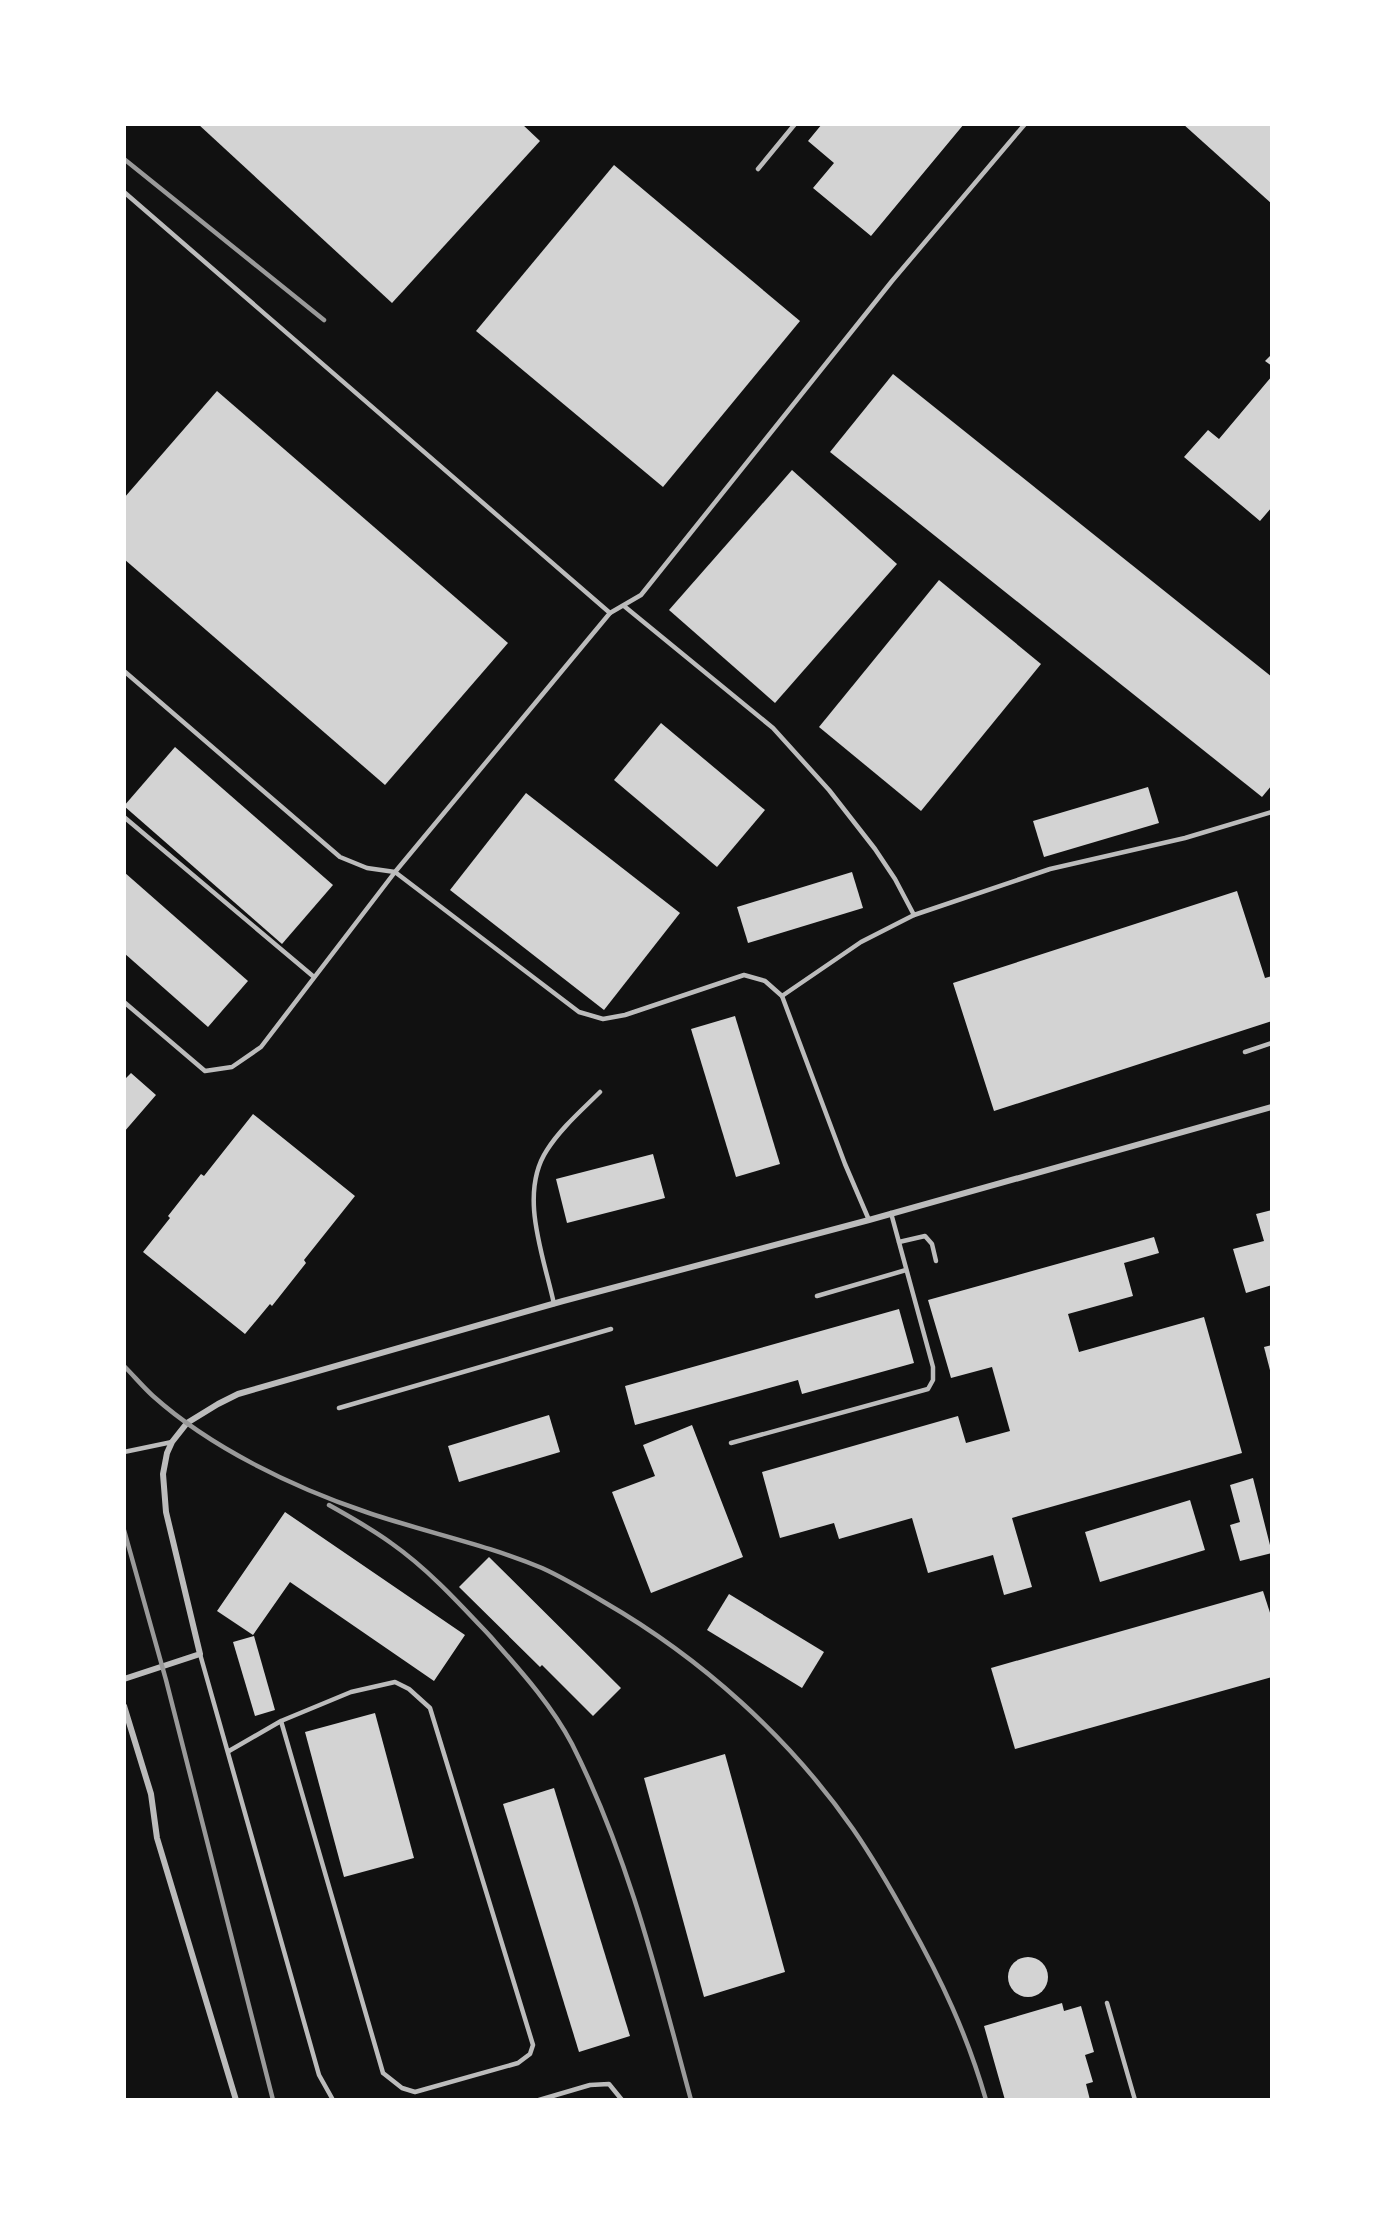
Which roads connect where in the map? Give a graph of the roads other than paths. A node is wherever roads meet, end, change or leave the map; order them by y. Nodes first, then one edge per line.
1 (795, 124) edge
2 (1025, 124) edge
3 (758, 169) dead end
4 (124, 192) edge
5 (624, 606) junction
6 (610, 613) junction
7 (124, 671) edge
8 (1272, 812) edge
9 (124, 817) edge
10 (395, 872) junction
11 (914, 915) junction
12 (314, 977) junction
13 (782, 996) junction
14 (124, 1002) edge
15 (1272, 1043) edge
16 (1245, 1052) dead end
17 (600, 1092) dead end
18 (1272, 1107) edge
19 (891, 1213) junction
20 (869, 1220) junction
21 (899, 1242) junction
22 (936, 1261) dead end
23 (906, 1270) junction
24 (817, 1296) dead end
25 (554, 1304) junction
26 (611, 1329) dead end
27 (339, 1408) dead end
28 (172, 1442) junction
29 (731, 1443) dead end
30 (124, 1452) edge
31 (200, 1654) junction
32 (124, 1679) edge
33 (124, 1706) edge
34 (281, 1721) junction
35 (229, 1751) junction
36 (1107, 2003) dead end
37 (236, 2100) edge
38 (333, 2100) edge
39 (539, 2100) edge
40 (622, 2100) edge
41 (1135, 2100) edge

1 - 3 lane
2 - 5 lane
4 - 6 lane
5 - 6 lane
5 - 11 lane
6 - 10 lane
7 - 10 lane
8 - 11 lane
9 - 12 lane
10 - 12 lane
10 - 13 lane
11 - 13 lane
12 - 14 lane
13 - 20 lane
15 - 16 lane
17 - 25 lane
18 - 19 street
19 - 20 street
19 - 21 lane
20 - 25 street
21 - 22 lane
21 - 23 lane
23 - 24 lane
23 - 29 lane
25 - 28 street
26 - 27 lane
28 - 30 lane
28 - 31 street
31 - 32 street
31 - 35 lane
33 - 37 street
34 - 34 lane
34 - 35 lane
35 - 38 lane
36 - 41 lane
39 - 40 lane

